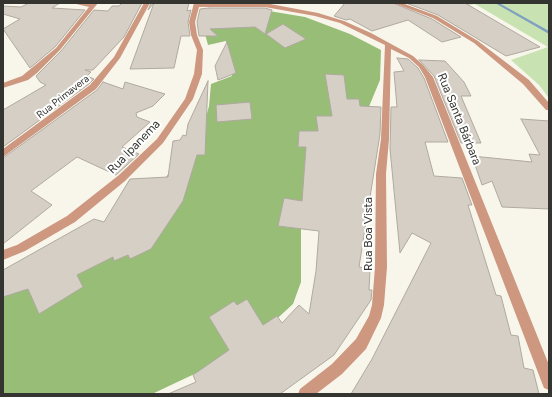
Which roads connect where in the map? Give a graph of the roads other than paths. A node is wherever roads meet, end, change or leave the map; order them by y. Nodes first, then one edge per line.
1 (75, 3) edge
2 (147, 3) edge
3 (397, 3) edge
4 (94, 4) edge
5 (197, 4) edge
6 (388, 44) junction
7 (3, 86) edge
8 (549, 108) edge
9 (3, 154) edge
10 (3, 255) edge
11 (549, 383) edge
12 (305, 394) edge

1 - 4 street
2 - 9 street, Rua Primavera
3 - 8 street
4 - 7 street
5 - 6 street, Rua Santa Bárbara
5 - 10 street, Rua Ipanema
6 - 11 street, Rua Santa Bárbara
6 - 12 street, Rua Boa Vista

